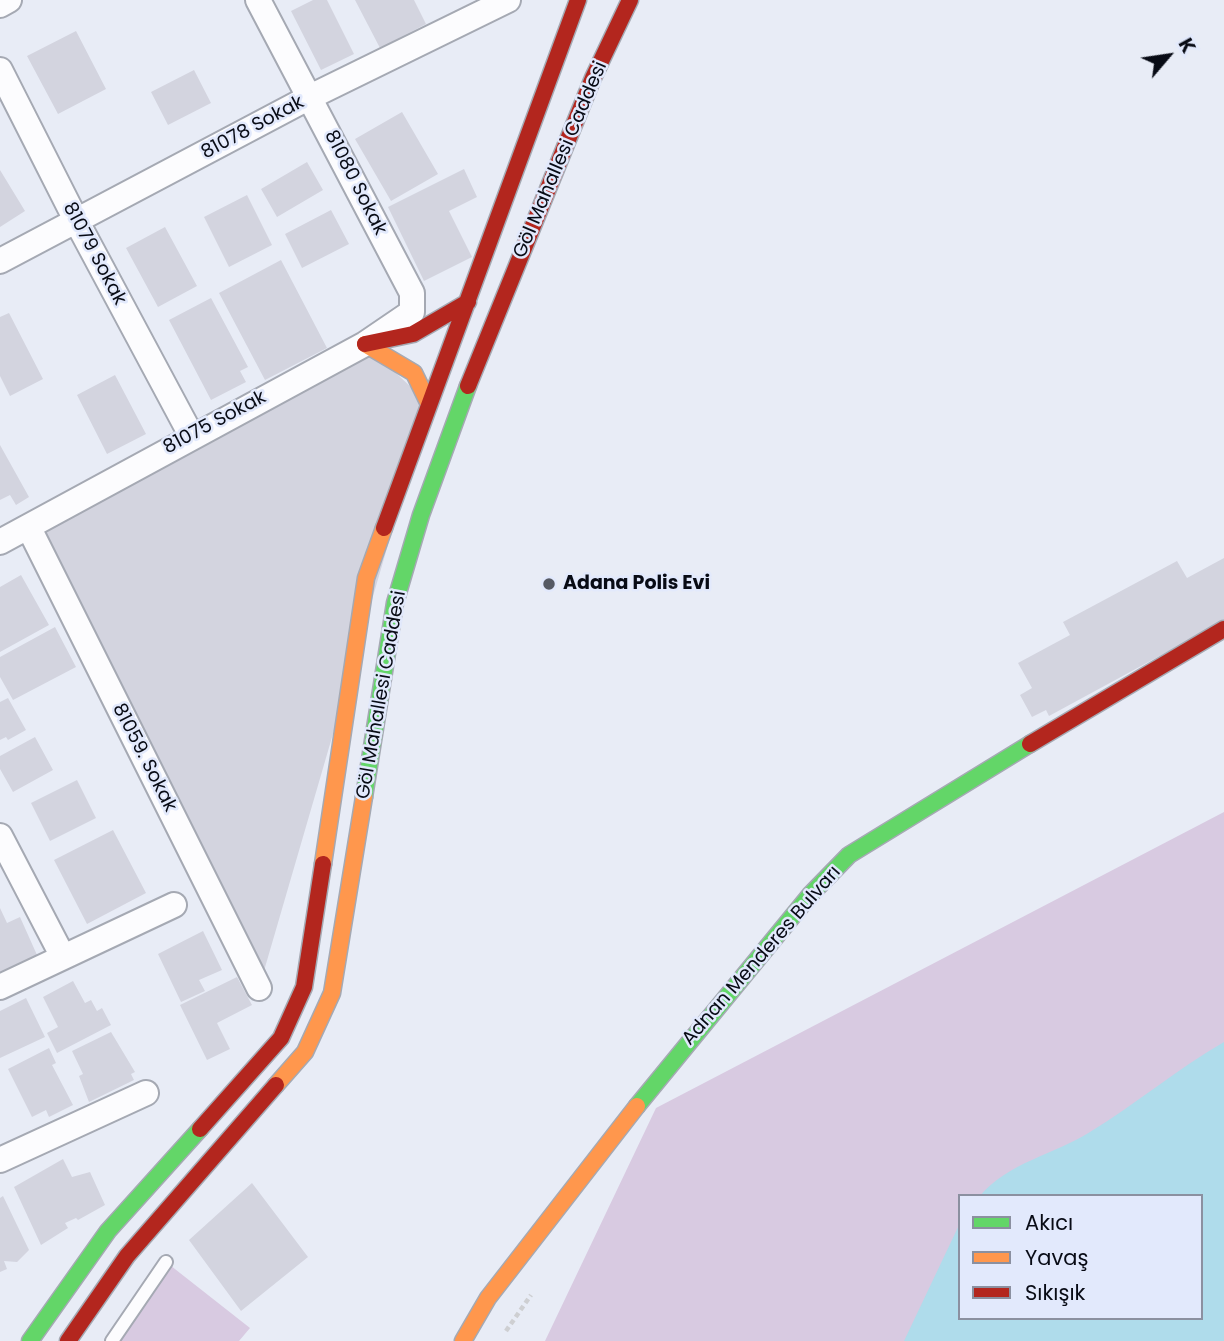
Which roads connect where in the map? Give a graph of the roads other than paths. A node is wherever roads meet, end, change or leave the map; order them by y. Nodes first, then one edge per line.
1 (9, 0) edge
2 (258, 0) edge
3 (508, 0) edge
4 (578, 0) edge
5 (630, 0) edge
6 (0, 5) edge
7 (0, 70) edge
8 (310, 97) junction
9 (76, 222) junction
10 (0, 261) edge
11 (412, 293) joint
12 (468, 302) junction
13 (365, 344) junction
14 (429, 404) junction
15 (191, 435) junction
16 (29, 528) junction
17 (0, 541) edge
18 (1224, 629) edge
19 (0, 836) edge
20 (174, 905) dead end
21 (63, 957) junction
22 (0, 987) edge
23 (259, 988) dead end
24 (146, 1093) dead end
25 (0, 1160) edge
26 (166, 1262) dead end
27 (30, 1341) edge
28 (68, 1341) edge
29 (112, 1341) edge
30 (463, 1341) edge

1 - 6 street
2 - 8 street, 81080 Sokak
3 - 8 street, 81078 Sokak
4 - 12 main road, Göl Mahallesi Caddesi
5 - 28 main road, Göl Mahallesi Caddesi
7 - 9 street, 81079 Sokak
8 - 9 street, 81078 Sokak
8 - 11 street, 81080 Sokak
9 - 10 street, 81078 Sokak
9 - 15 street, 81079 Sokak
11 - 13 street, 81075 Sokak
12 - 13 main road
12 - 14 main road, Göl Mahallesi Caddesi
13 - 14 main road
13 - 15 street, 81075 Sokak
14 - 27 main road, Göl Mahallesi Caddesi
15 - 16 street, 81075 Sokak
16 - 17 street, 81075 Sokak
16 - 23 street, 81059. Sokak
18 - 30 main road, Adnan Menderes Bulvarı
19 - 21 street
20 - 21 street
21 - 22 street
24 - 25 street
26 - 29 lane

